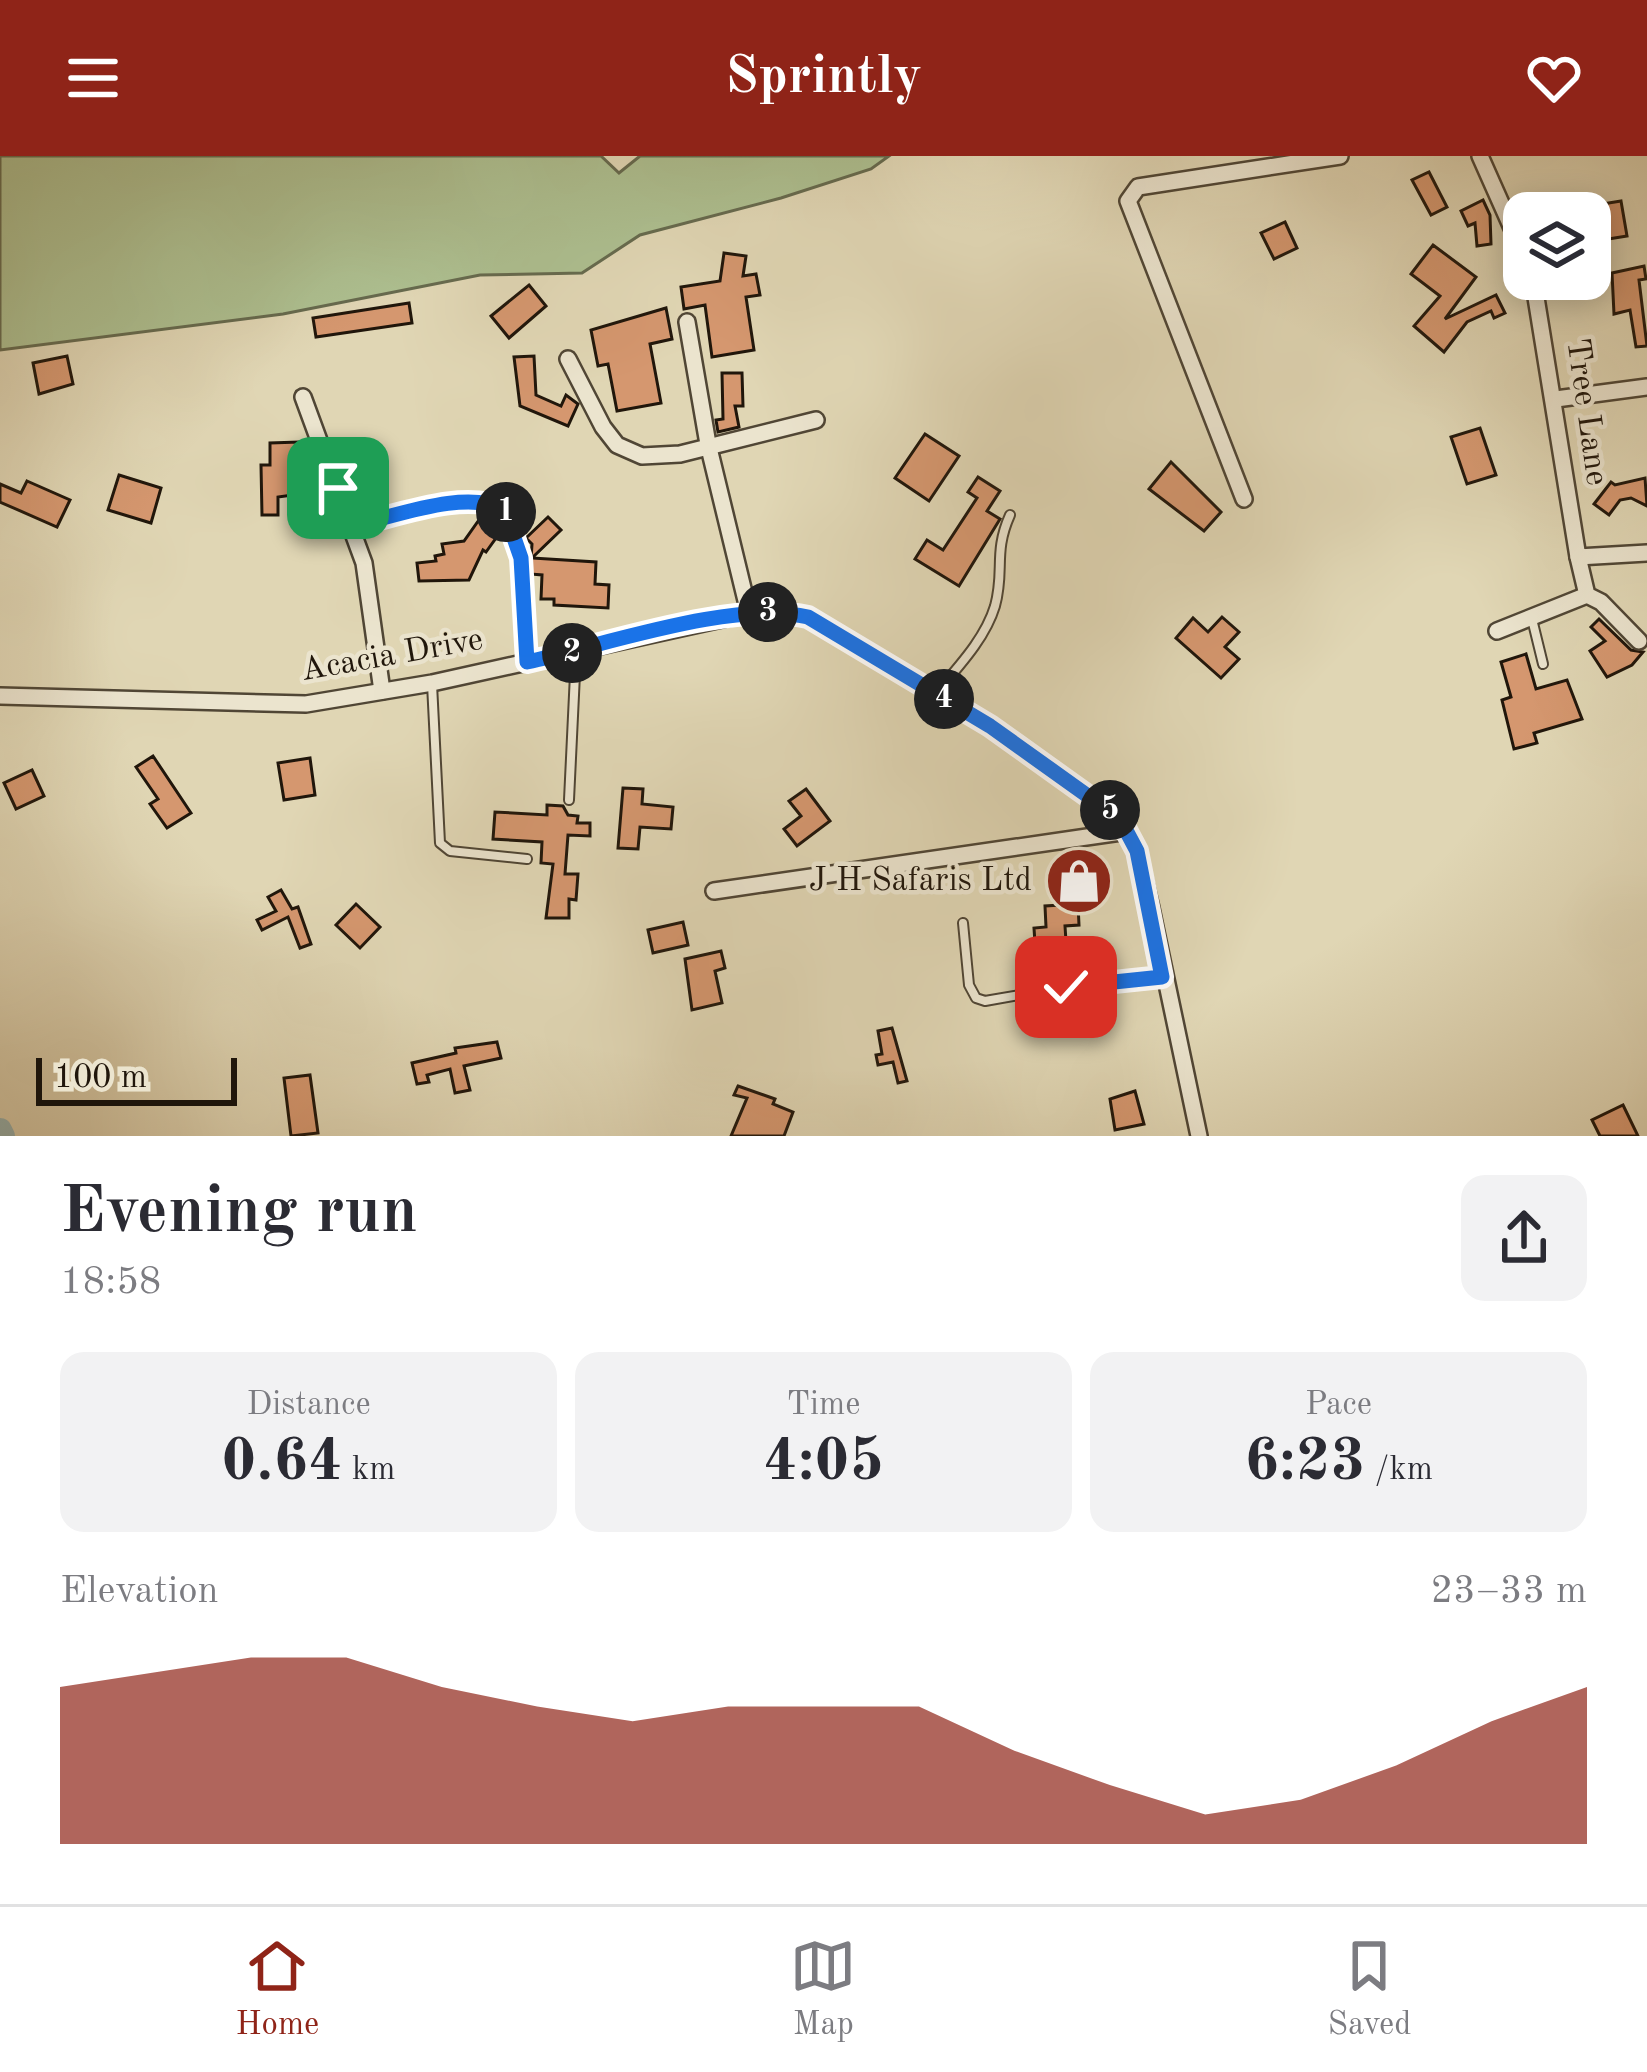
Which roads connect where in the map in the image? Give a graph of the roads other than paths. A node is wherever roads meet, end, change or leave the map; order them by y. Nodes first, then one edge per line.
1 (1340, 156) edge
2 (1480, 156) edge
3 (1503, 208) edge
4 (1538, 300) edge
5 (687, 322) dead end
6 (568, 359) dead end
7 (1647, 387) edge
8 (303, 397) dead end
9 (1556, 399) junction
10 (816, 420) dead end
11 (708, 444) junction
12 (1244, 499) dead end
13 (1010, 515) dead end
14 (351, 526) junction
15 (1647, 554) edge
16 (1578, 557) junction
17 (1587, 595) junction
18 (749, 613) junction
19 (1532, 619) junction
20 (1497, 631) dead end
21 (1639, 641) dead end
22 (576, 652) junction
23 (527, 662) junction
24 (1543, 664) dead end
25 (432, 682) junction
26 (382, 691) junction
27 (936, 694) junction
28 (0, 696) edge
29 (569, 800) dead end
30 (1127, 831) junction
31 (527, 859) dead end
32 (714, 891) dead end
33 (963, 923) dead end
34 (1162, 977) junction
35 (1199, 1136) edge

1 - 12 street
2 - 3 street
4 - 9 street, Tree Lane
5 - 11 street
6 - 11 street
7 - 9 street
8 - 14 street
9 - 16 street, Tree Lane
10 - 11 street
11 - 18 street
13 - 27 lane
14 - 23 lane
14 - 26 street
15 - 16 street
16 - 17 street, Tree Lane
17 - 19 street
17 - 21 street
18 - 22 street, Acacia Drive
18 - 27 street, Acacia Drive
19 - 20 street
19 - 24 lane
22 - 23 street, Acacia Drive
22 - 29 lane
23 - 25 street, Acacia Drive
25 - 26 street, Acacia Drive
25 - 31 lane
26 - 28 street, Acacia Drive
27 - 30 street, Acacia Drive
30 - 32 street
30 - 34 street
33 - 34 lane
34 - 35 street

